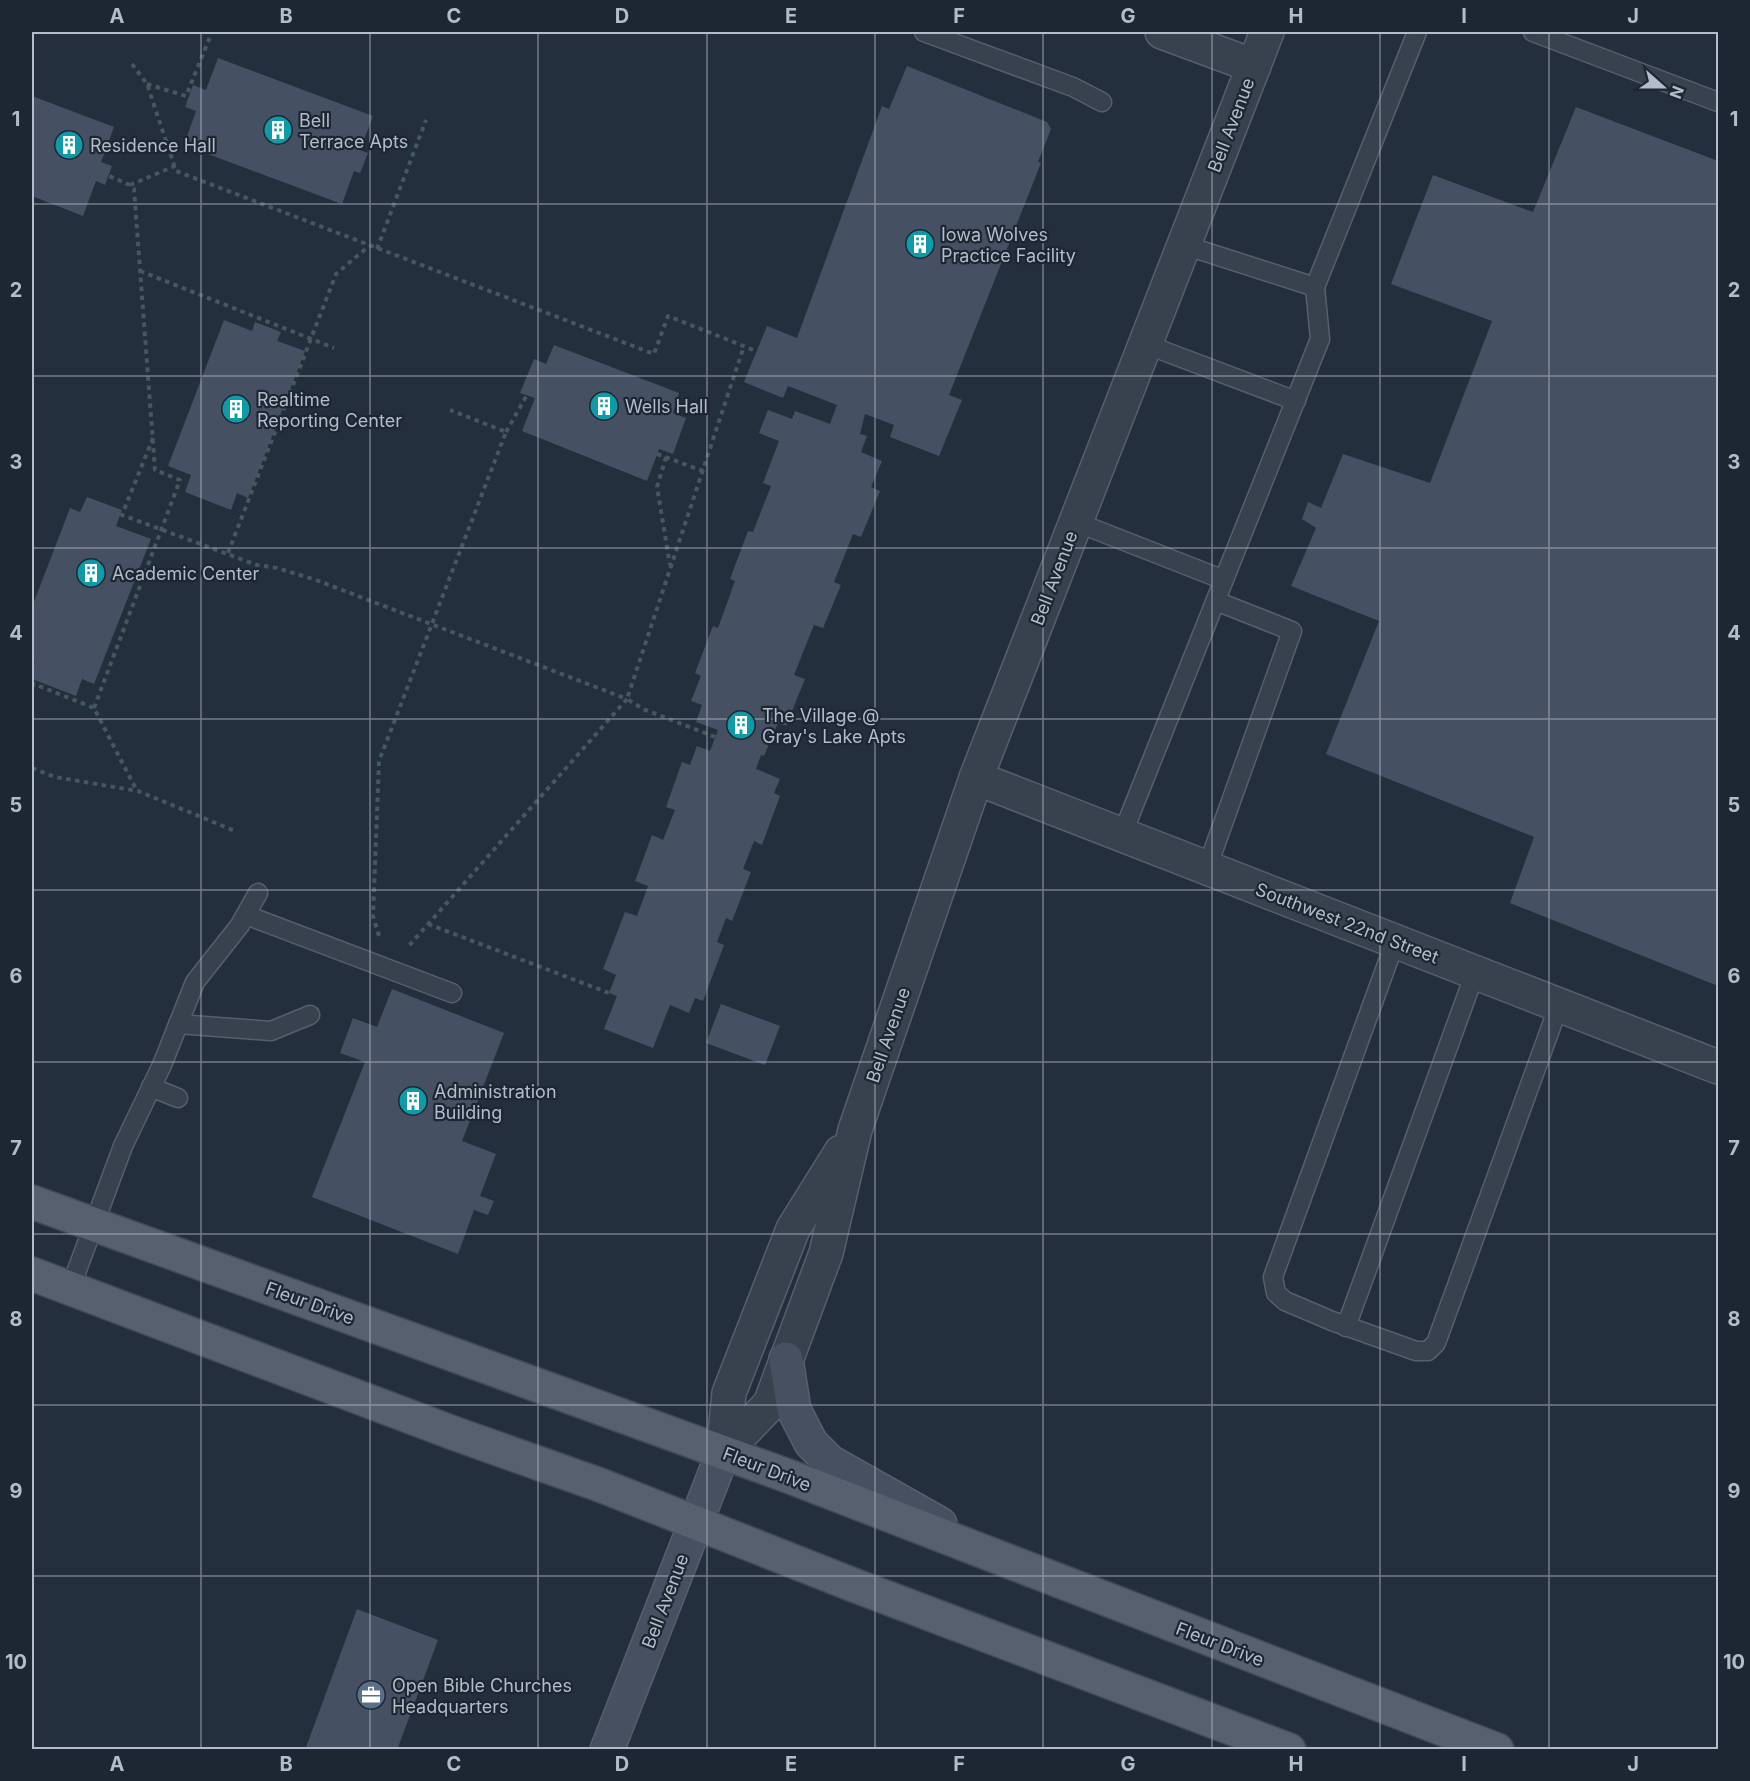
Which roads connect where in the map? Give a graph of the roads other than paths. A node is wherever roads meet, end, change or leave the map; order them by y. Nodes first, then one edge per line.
1 (924, 32) edge
2 (1162, 32) edge
3 (1267, 32) edge
4 (1417, 32) edge
5 (1533, 32) edge
6 (1254, 66) junction
7 (1102, 102) dead end
8 (1719, 102) edge
9 (1184, 245) junction
10 (1315, 287) junction
11 (1145, 344) junction
12 (1296, 401) junction
13 (1076, 522) junction
14 (1224, 580) junction
15 (1216, 602) junction
16 (976, 778) junction
17 (1122, 835) junction
18 (1207, 868) junction
19 (258, 892) dead end
20 (246, 915) junction
21 (1395, 942) junction
22 (1476, 973) junction
23 (452, 993) dead end
24 (1559, 1005) junction
25 (310, 1015) dead end
26 (178, 1024) junction
27 (1719, 1067) edge
28 (151, 1087) junction
29 (178, 1098) dead end
30 (855, 1130) junction
31 (32, 1202) edge
32 (94, 1225) junction
33 (32, 1274) edge
34 (70, 1289) junction
35 (1346, 1327) junction
36 (786, 1359) junction
37 (723, 1453) junction
38 (696, 1522) junction
39 (1010, 1563) junction
40 (607, 1749) edge
41 (1289, 1749) edge
42 (1497, 1749) edge

1 - 7 lane
2 - 6 street
3 - 6 street, Bell Avenue
4 - 10 lane
5 - 8 lane
6 - 9 street, Bell Avenue
9 - 10 lane
9 - 11 street, Bell Avenue
10 - 12 lane
11 - 12 lane
11 - 13 street, Bell Avenue
12 - 14 lane
13 - 14 lane
13 - 16 street, Bell Avenue
14 - 15 lane
15 - 17 lane
15 - 18 lane
16 - 17 street, Southwest 22nd Street
16 - 30 street, Bell Avenue
17 - 18 street, Southwest 22nd Street
18 - 21 street, Southwest 22nd Street
19 - 20 lane
20 - 23 lane
20 - 26 lane
21 - 22 street, Southwest 22nd Street
21 - 35 lane
22 - 24 street, Southwest 22nd Street
22 - 35 lane
24 - 27 street, Southwest 22nd Street
24 - 35 lane
25 - 26 lane
26 - 28 lane
28 - 29 lane
28 - 32 lane
30 - 36 street, Bell Avenue
30 - 37 street, Bell Avenue
31 - 32 main road, Fleur Drive
32 - 34 lane
32 - 37 main road, Fleur Drive
33 - 34 main road
34 - 38 main road
36 - 37 street, Bell Avenue
36 - 39 main road
37 - 38 main road, Bell Avenue
37 - 39 main road, Fleur Drive
38 - 40 main road, Bell Avenue
38 - 41 main road
39 - 42 main road, Fleur Drive

